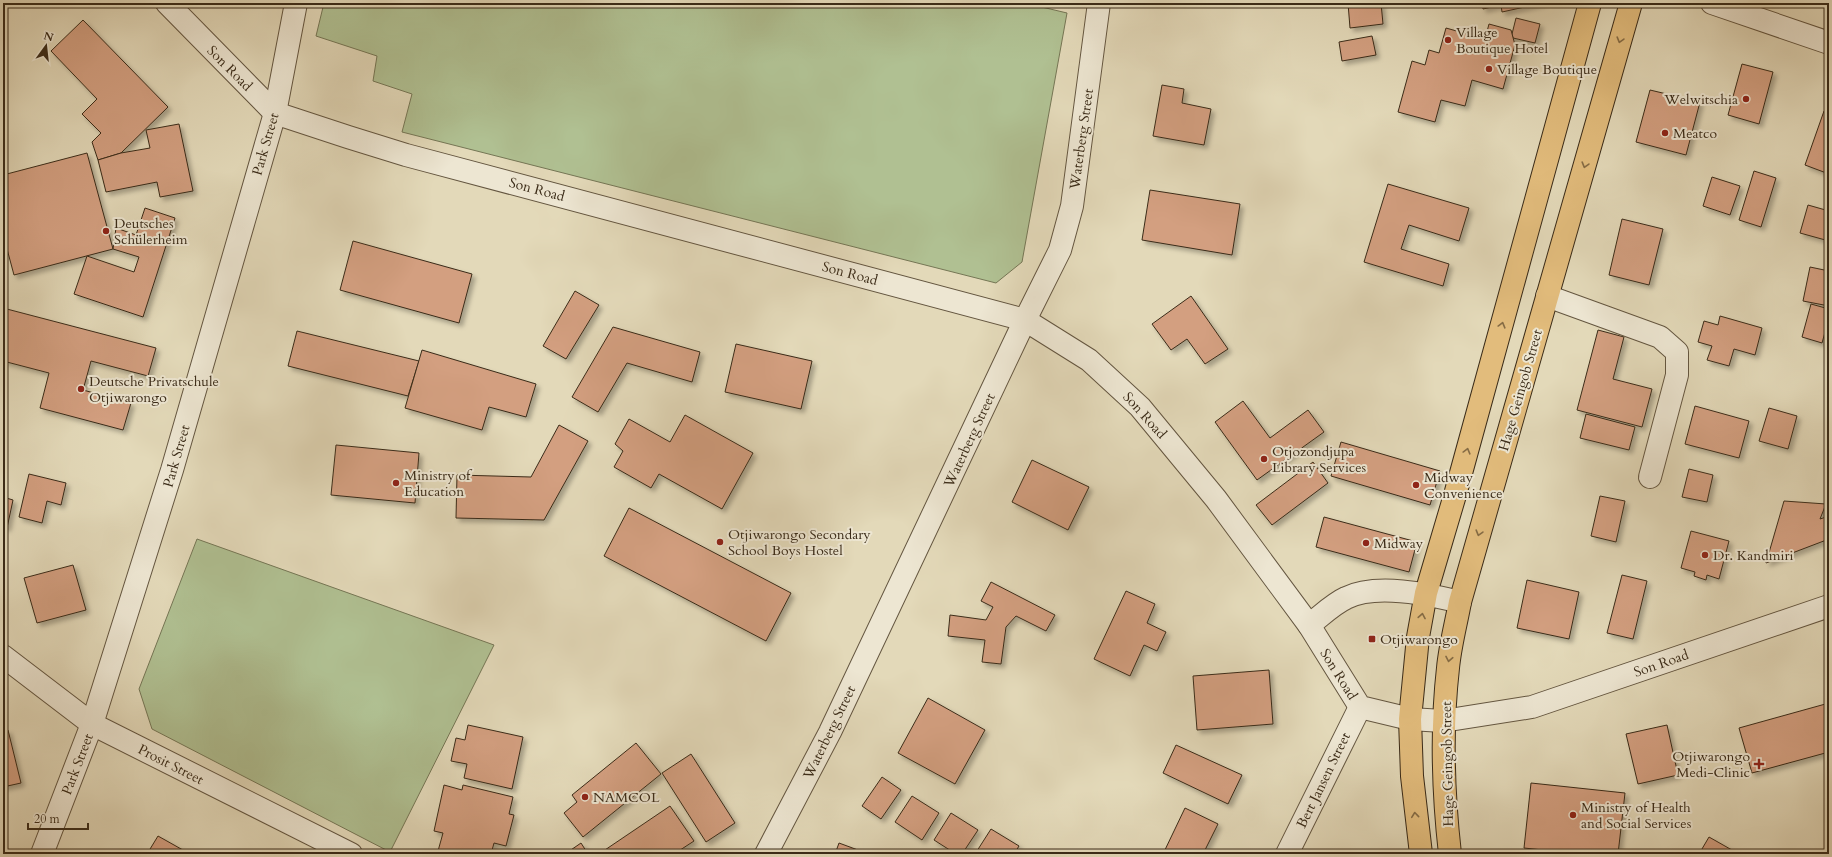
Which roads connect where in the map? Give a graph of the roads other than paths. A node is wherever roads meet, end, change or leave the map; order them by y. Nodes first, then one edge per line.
1 (167, 3) edge
2 (296, 3) edge
3 (1099, 3) edge
4 (1590, 3) edge
5 (1631, 3) edge
6 (1712, 3) edge
7 (1829, 43) edge
8 (275, 113) junction
9 (1547, 296) junction
10 (1025, 320) junction
11 (1650, 478) dead end
12 (1455, 495) junction
13 (1487, 505) junction
14 (1426, 593) junction
15 (1460, 602) junction
16 (1829, 606) edge
17 (1309, 625) junction
18 (3, 656) edge
19 (1360, 707) junction
20 (1410, 720) junction
21 (1443, 721) junction
22 (92, 724) junction
23 (42, 854) edge
24 (351, 854) edge
25 (766, 854) edge
26 (1287, 854) edge
27 (1421, 854) edge
28 (1450, 854) edge

1 - 8 street, Son Road
2 - 8 street, Park Street
3 - 10 street, Waterberg Street
12 -> 4 highway
5 -> 9 highway, Hage Geingob Street
6 - 7 street
8 - 10 street, Son Road
8 - 22 street, Park Street
9 - 11 street
9 - 13 highway, Hage Geingob Street
10 - 17 street, Son Road
10 - 25 street, Waterberg Street
12 - 13 highway
12 - 14 highway
13 -> 15 highway, Hage Geingob Street
14 - 15 street
14 - 17 street
20 -> 14 highway
15 -> 21 highway, Hage Geingob Street
16 - 21 street, Son Road
17 - 19 street, Son Road
18 - 22 street, Prosit Street
19 - 20 street, Son Road
19 - 26 street, Bert Jansen Street
20 - 21 street, Son Road
27 -> 20 highway
21 - 28 highway, Hage Geingob Street
22 - 23 street, Park Street
22 - 24 street, Prosit Street

